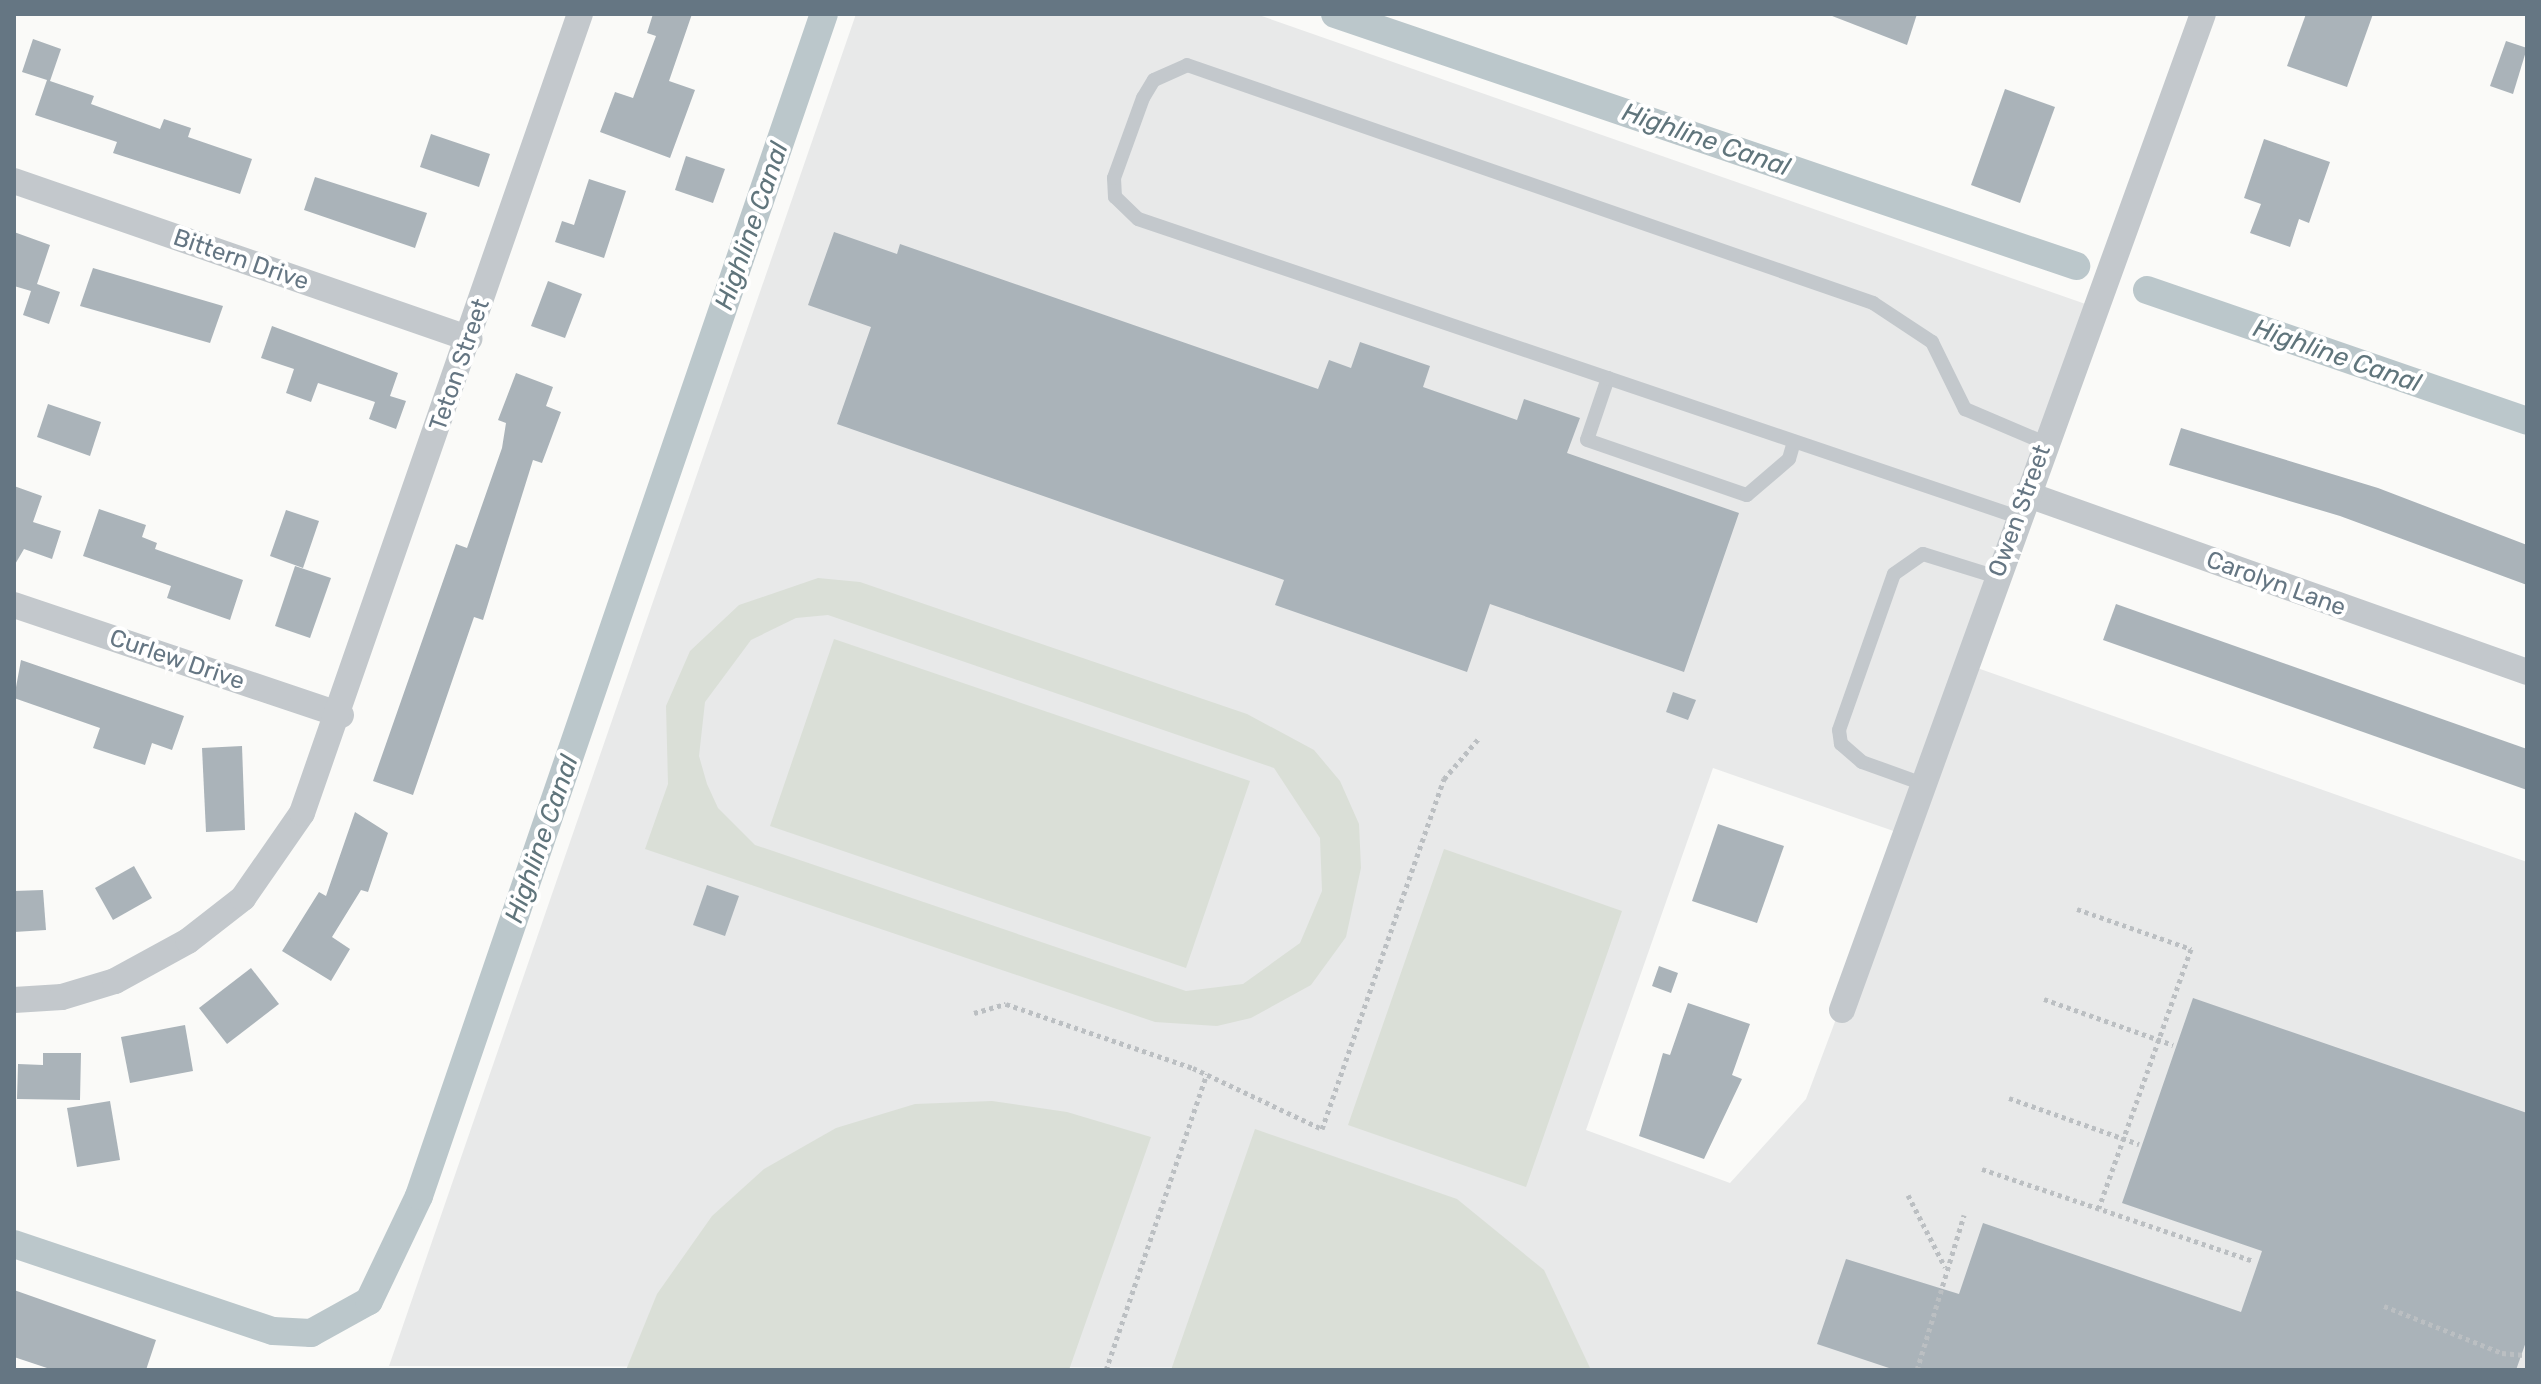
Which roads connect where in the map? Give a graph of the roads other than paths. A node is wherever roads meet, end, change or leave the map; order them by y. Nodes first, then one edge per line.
1 (580, 14) edge
2 (2203, 14) edge
3 (14, 181) edge
4 (469, 339) junction
5 (1608, 378) junction
6 (1794, 442) junction
7 (2045, 443) junction
8 (2022, 505) junction
9 (1997, 577) junction
10 (14, 605) edge
11 (2527, 672) edge
12 (341, 715) junction
13 (1923, 784) junction
14 (14, 1000) edge
15 (1842, 1010) dead end

1 - 4 street, Teton Street
2 - 7 street, Owen Street
3 - 4 street, Bittern Drive
4 - 12 street, Teton Street
5 - 6 lane
5 - 6 lane
5 - 7 lane
6 - 8 lane
7 - 8 street, Owen Street
8 - 9 street, Owen Street
8 - 11 street, Carolyn Lane
9 - 13 street, Owen Street
9 - 13 lane
10 - 12 street, Curlew Drive
12 - 14 street, Teton Street
13 - 15 street, Owen Street

